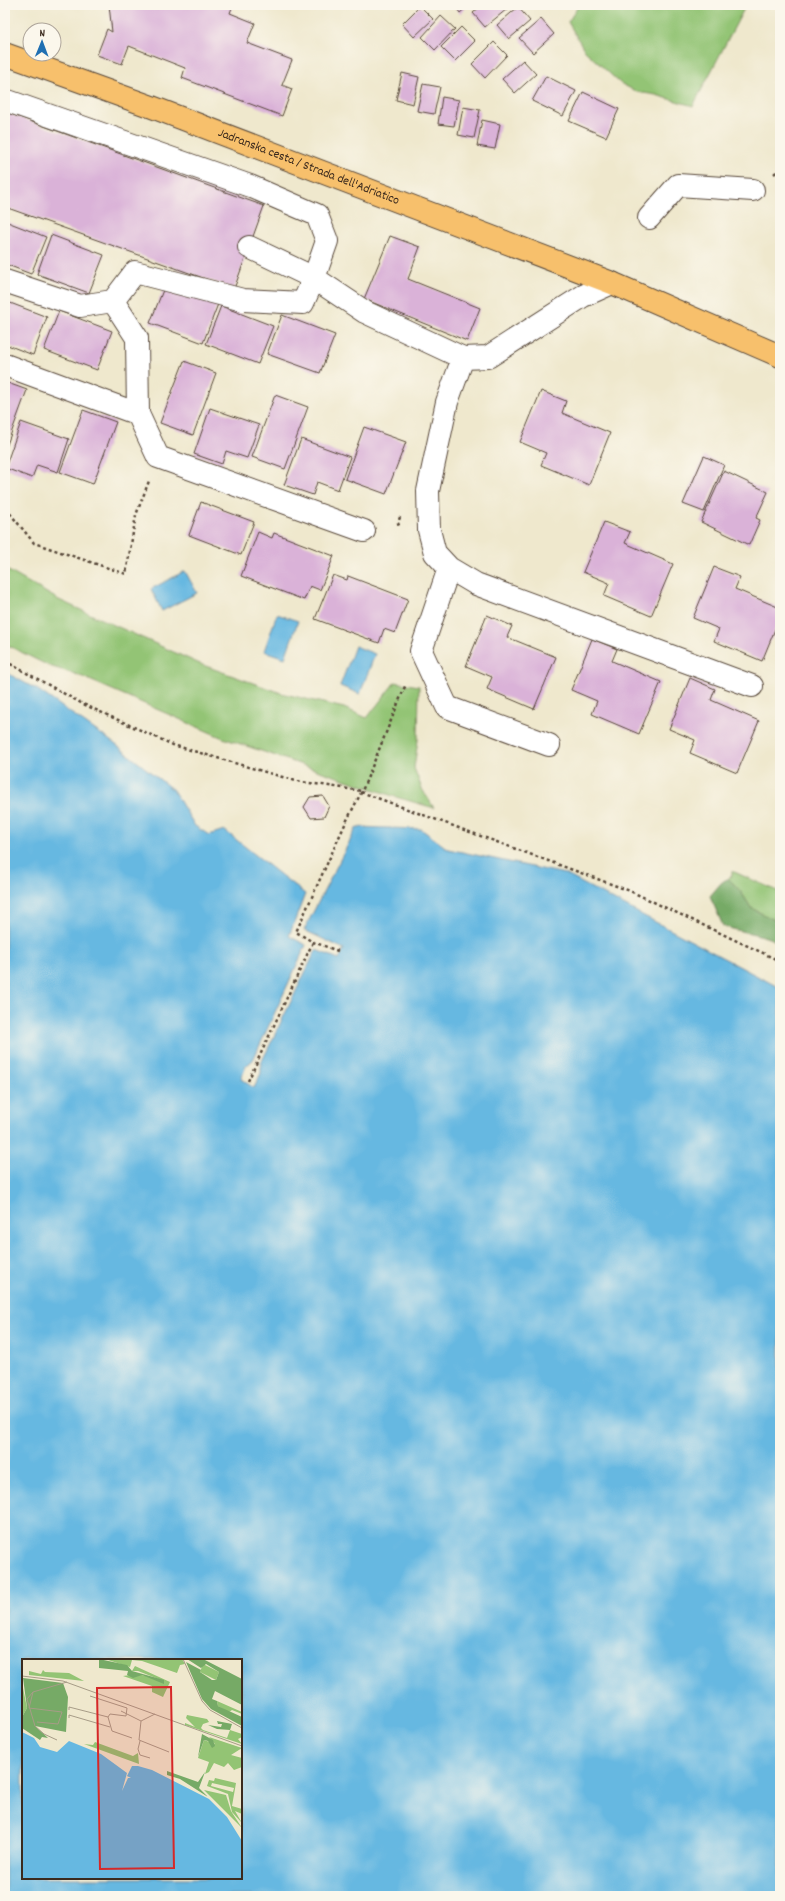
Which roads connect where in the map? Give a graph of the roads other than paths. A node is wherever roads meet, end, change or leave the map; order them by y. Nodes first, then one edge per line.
1 (5, 54) edge
2 (5, 100) edge
3 (753, 190) dead end
4 (649, 218) dead end
5 (249, 247) dead end
6 (314, 278) junction
7 (5, 281) edge
8 (612, 283) junction
9 (113, 300) junction
10 (780, 356) edge
11 (463, 358) junction
12 (5, 365) edge
13 (138, 414) junction
14 (364, 531) dead end
15 (450, 568) junction
16 (752, 686) dead end
17 (549, 745) dead end

1 - 8 main road, Jadranska cesta / Strada dell'Adriatico
2 - 6 street
3 - 4 street
5 - 6 street
6 - 9 street
6 - 11 street
7 - 9 street
8 - 10 main road, Jadranska cesta / Strada dell'Adriatico
8 - 11 street
9 - 13 street
11 - 15 street
12 - 13 street
13 - 14 street
15 - 16 street
15 - 17 street

